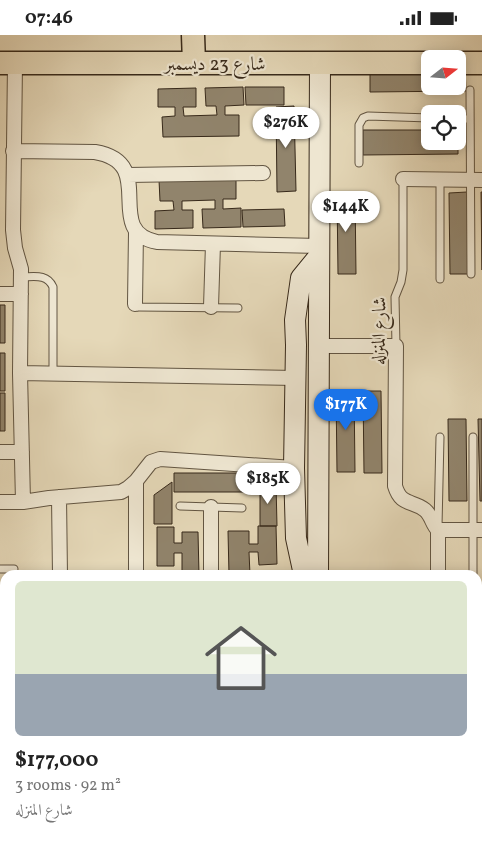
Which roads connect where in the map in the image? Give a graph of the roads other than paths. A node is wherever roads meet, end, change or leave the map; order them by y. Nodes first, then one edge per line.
1 (193, 35) edge
2 (7, 63) edge
3 (194, 63) junction
4 (320, 63) junction
5 (421, 63) edge
6 (466, 63) edge
7 (482, 63) edge
8 (470, 90) dead end
9 (421, 118) edge
10 (466, 119) edge
11 (470, 119) junction
12 (13, 151) junction
13 (359, 163) dead end
14 (263, 173) dead end
15 (128, 175) junction
16 (403, 179) joint
17 (440, 179) junction
18 (476, 180) edge
19 (7, 230) edge
20 (136, 232) junction
21 (213, 244) junction
22 (319, 251) junction
23 (471, 275) dead end
24 (21, 277) junction
25 (440, 279) dead end
26 (0, 294) edge
27 (21, 294) junction
28 (135, 304) joint
29 (211, 307) junction
30 (238, 308) dead end
31 (318, 346) junction
32 (396, 346) junction
33 (20, 373) junction
34 (53, 373) junction
35 (295, 378) junction
36 (440, 437) dead end
37 (473, 437) dead end
38 (0, 451) edge
39 (22, 452) junction
40 (294, 468) junction
41 (136, 481) junction
42 (59, 497) junction
43 (0, 502) edge
44 (23, 502) junction
45 (180, 506) dead end
46 (211, 507) junction
47 (242, 508) dead end
48 (438, 530) junction
49 (477, 530) edge
50 (0, 569) edge
51 (14, 569) dead end
52 (60, 570) edge
53 (136, 570) edge
54 (211, 570) edge
55 (303, 570) edge
56 (318, 570) edge
57 (438, 570) edge
58 (473, 570) edge

1 - 3 main road
2 - 3 main road, شارع 23 ديسمبر
2 - 12 street
3 - 4 main road, شارع 23 ديسمبر
4 - 5 main road, شارع 23 ديسمبر
4 - 22 street
6 - 7 main road
8 - 11 lane
9 - 13 lane
10 - 11 lane
11 - 18 lane
12 - 15 street
12 - 19 street
14 - 15 street
15 - 20 street
16 - 17 street, شارع المنزله
16 - 32 lane, شارع المنزله
17 - 18 street, شارع المنزله
17 - 25 lane
18 - 23 lane
19 - 24 street
20 - 21 street
20 - 28 street
21 - 22 street
21 - 29 street
22 - 31 street
22 - 35 street
24 - 27 street
24 - 34 lane
26 - 27 street
27 - 33 street
28 - 29 lane
29 - 30 lane
31 - 32 street
31 - 56 street
32 - 48 street, شارع المنزله
33 - 34 street
33 - 39 street
34 - 35 street
35 - 40 street
36 - 48 lane
37 - 49 lane
38 - 39 street
39 - 44 street
40 - 41 street
40 - 55 street
41 - 42 street
41 - 53 street
42 - 44 street
42 - 52 street
43 - 44 street
45 - 46 lane
46 - 47 lane
46 - 54 street
48 - 49 street
48 - 57 street
49 - 58 lane
50 - 51 lane

